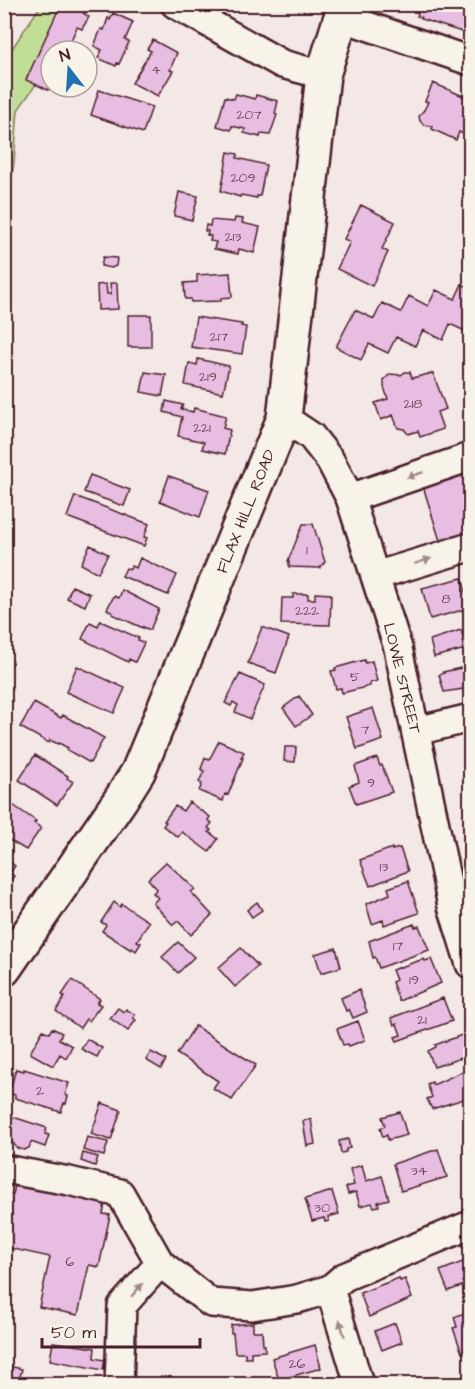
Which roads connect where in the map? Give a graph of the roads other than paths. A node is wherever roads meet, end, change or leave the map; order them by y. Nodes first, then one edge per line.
1 (175, 4) edge
2 (343, 11) edge
3 (471, 61) edge
4 (322, 75) junction
5 (284, 418) junction
6 (471, 457) edge
7 (350, 498) junction
8 (471, 547) edge
9 (375, 576) junction
10 (471, 718) edge
11 (416, 731) junction
12 (471, 964) edge
13 (4, 969) edge
14 (4, 1169) edge
15 (471, 1225) edge
16 (160, 1263) junction
17 (330, 1289) junction
18 (119, 1384) edge
19 (359, 1384) edge

1 - 4 street
2 - 3 street
2 - 4 main road, FLAX HILL ROAD
4 - 5 main road, FLAX HILL ROAD
5 - 7 street, LOWE STREET
5 - 13 main road, FLAX HILL ROAD
6 -> 7 street
7 - 9 street, LOWE STREET
9 -> 8 street
9 - 11 street, LOWE STREET
10 - 11 street
11 - 12 street, LOWE STREET
14 - 16 street
15 - 17 street
16 - 17 street
18 -> 16 street
19 -> 17 street

